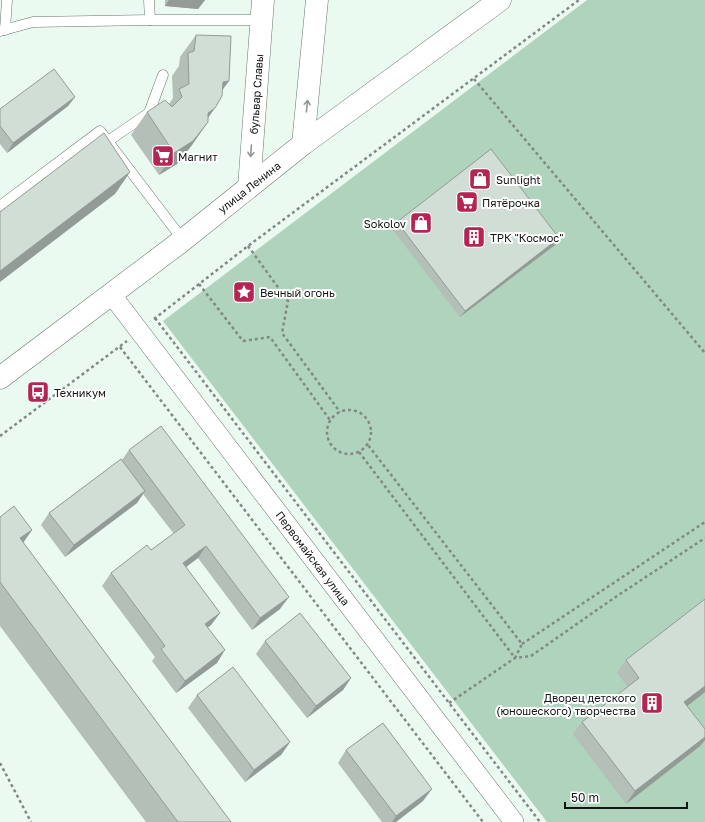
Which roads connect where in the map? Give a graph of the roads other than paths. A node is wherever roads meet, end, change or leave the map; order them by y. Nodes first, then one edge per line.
1 (7, 0) edge
2 (149, 0) edge
3 (318, 0) edge
4 (500, 0) edge
5 (262, 10) edge
6 (150, 20) junction
7 (2, 30) edge
8 (163, 74) dead end
9 (108, 140) junction
10 (304, 144) junction
11 (248, 187) junction
12 (0, 206) edge
13 (183, 240) junction
14 (111, 294) junction
15 (0, 378) edge
16 (514, 822) edge

1 - 7 lane
2 - 6 lane
10 -> 3 main road
4 - 10 main road, улица Ленина
5 - 6 lane
5 -> 11 main road, бульвар Славы
6 - 7 lane
8 - 9 lane
9 - 12 lane
9 - 13 lane
10 - 11 main road, улица Ленина
11 - 13 main road, улица Ленина
13 - 14 main road, улица Ленина
14 - 15 main road, улица Ленина
14 - 16 street, Первомайская улица

